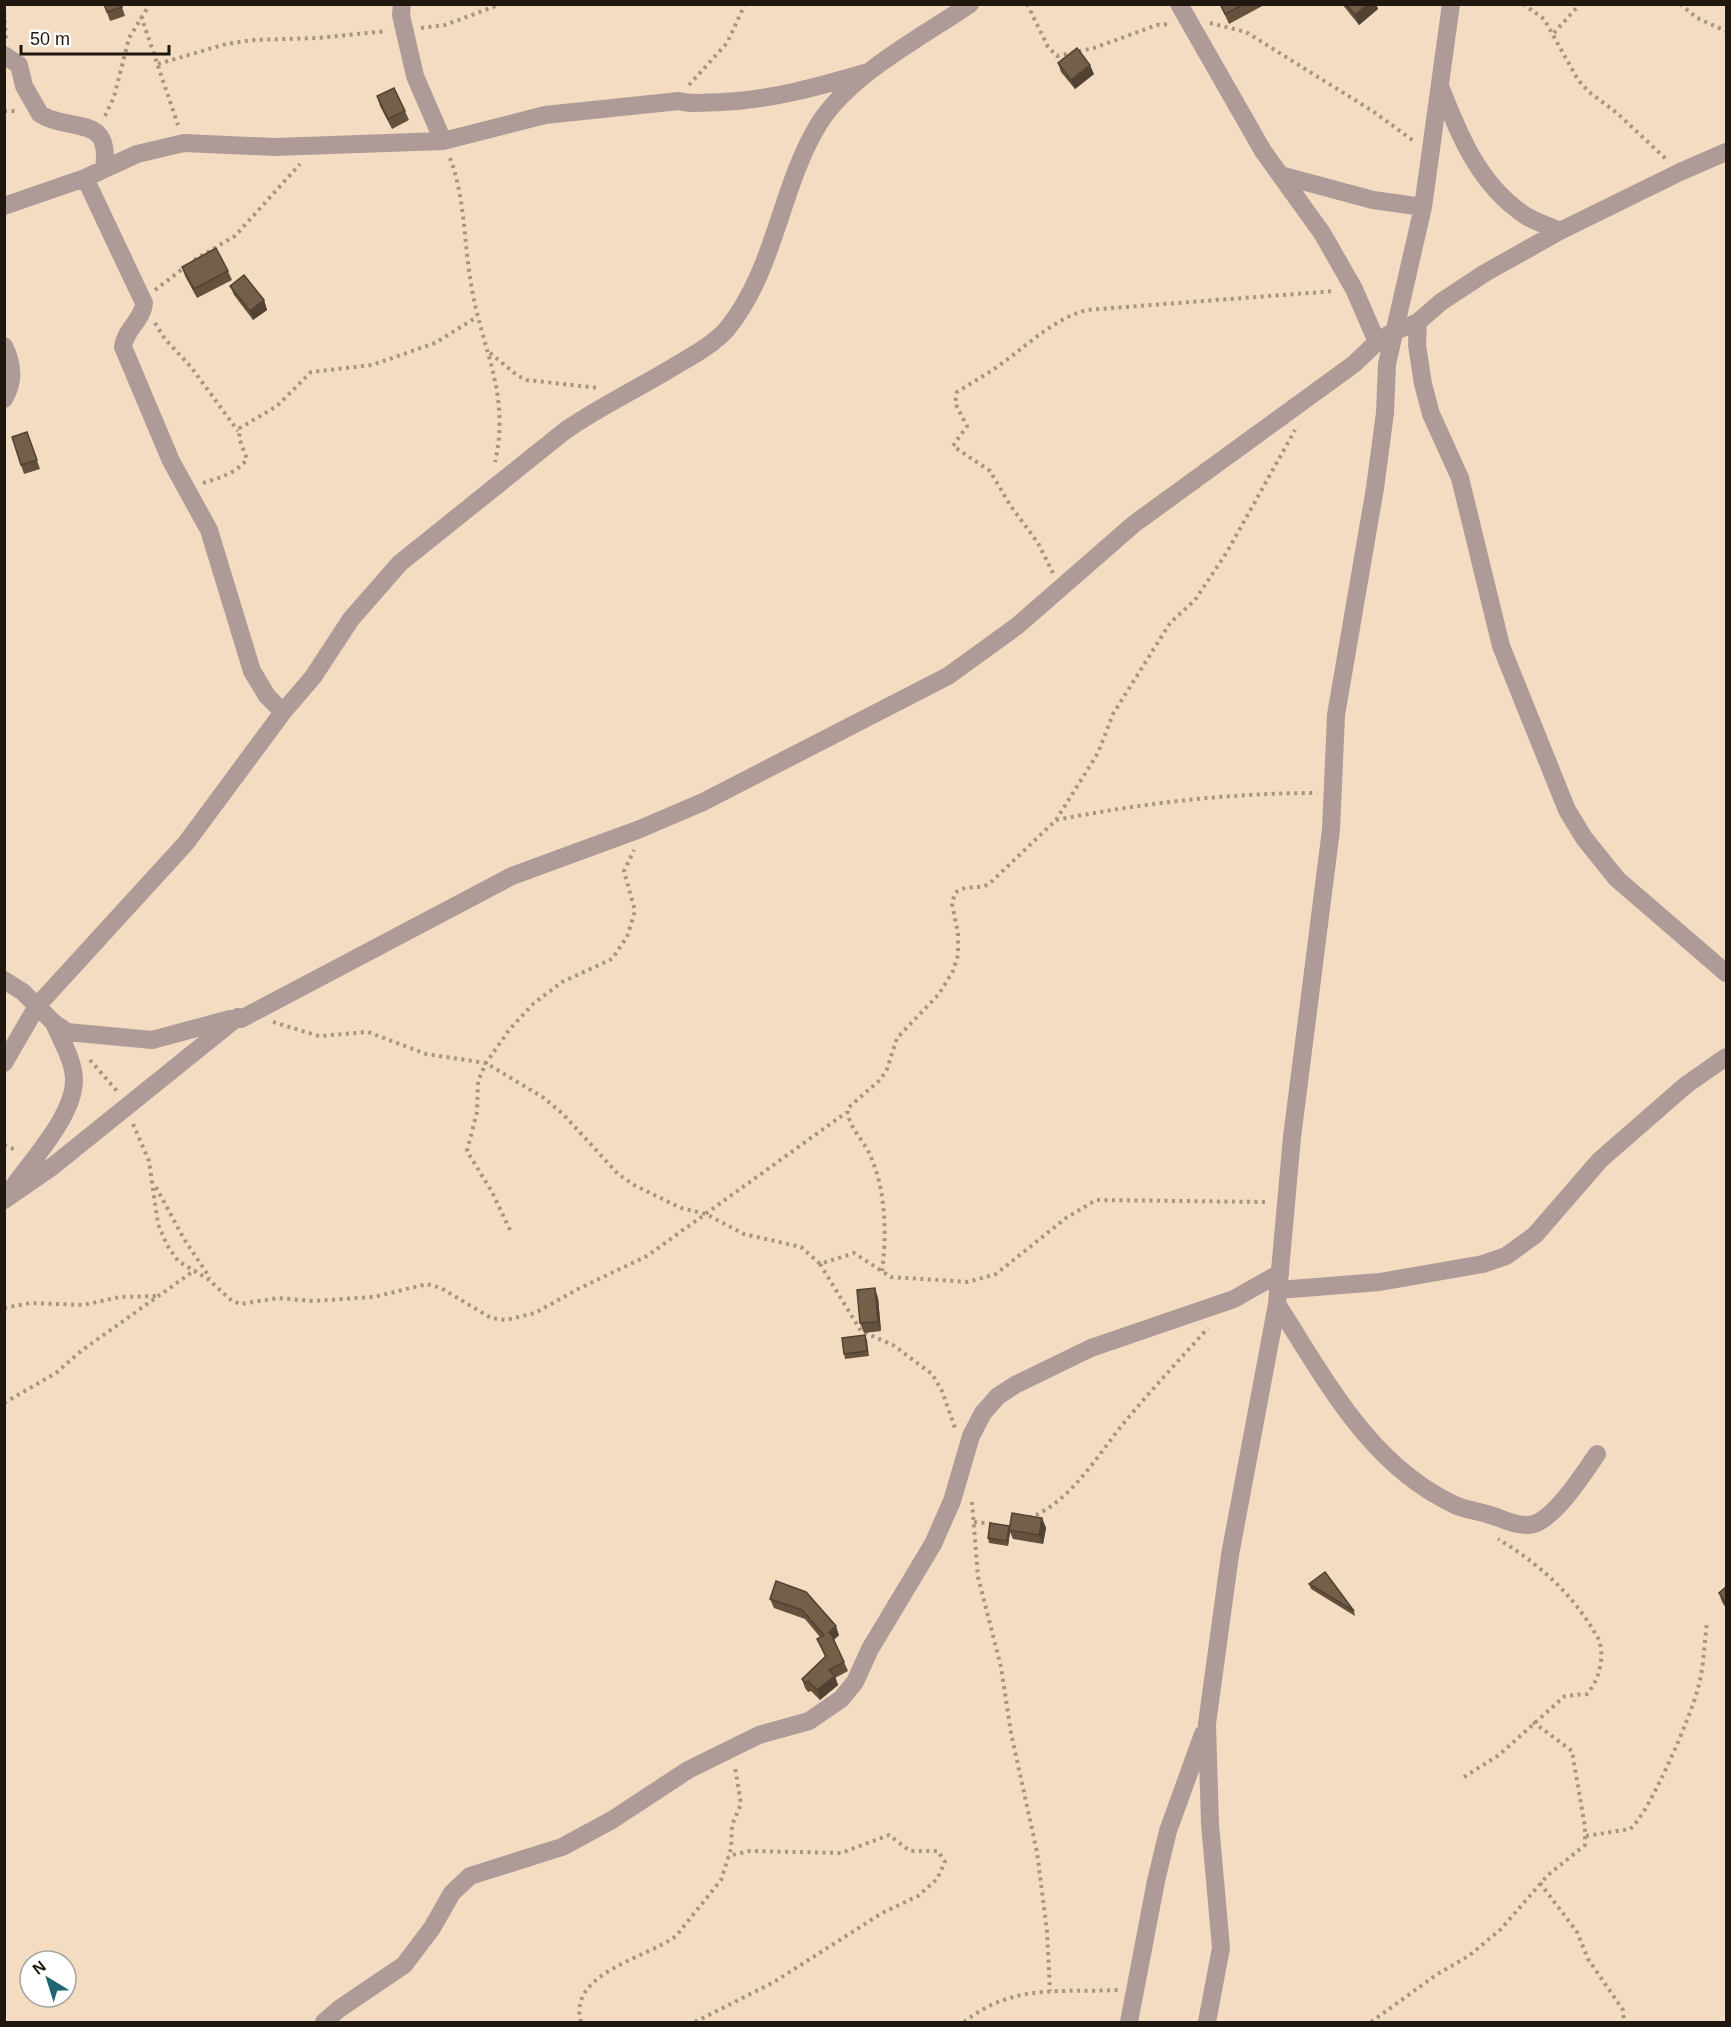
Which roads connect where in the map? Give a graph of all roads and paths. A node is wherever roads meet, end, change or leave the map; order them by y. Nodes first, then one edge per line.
1 (150, 4) edge
2 (402, 4) edge
3 (501, 4) edge
4 (745, 4) edge
5 (970, 4) edge
6 (1027, 4) edge
7 (1179, 4) edge
8 (1451, 4) edge
9 (1523, 4) edge
10 (1580, 4) edge
11 (1680, 4) edge
12 (4, 13) edge
13 (141, 15) junction
14 (1189, 22) junction
15 (405, 30) junction
16 (1726, 31) edge
17 (1554, 33) junction
18 (6, 55) edge
19 (158, 64) junction
20 (870, 72) junction
21 (1439, 84) junction
22 (687, 87) dead end
23 (99, 135) junction
24 (443, 141) junction
25 (184, 143) junction
26 (314, 146) junction
27 (1726, 152) edge
28 (1430, 153) junction
29 (104, 168) junction
30 (1680, 172) junction
31 (1280, 175) junction
32 (85, 178) junction
33 (4, 206) edge
34 (1423, 207) junction
35 (1560, 231) junction
36 (1354, 289) junction
37 (141, 299) junction
38 (477, 317) junction
39 (1419, 322) junction
40 (1385, 337) junction
41 (4, 346) edge
42 (490, 353) junction
43 (629, 392) junction
44 (4, 399) edge
45 (1307, 399) junction
46 (238, 431) junction
47 (491, 472) dead end
48 (185, 489) junction
49 (1060, 588) junction
50 (282, 712) junction
51 (1332, 793) junction
52 (1056, 820) junction
53 (640, 829) junction
54 (1726, 973) edge
55 (4, 980) edge
56 (37, 1006) junction
57 (245, 1015) junction
58 (54, 1023) junction
59 (86, 1056) dead end
60 (1726, 1057) edge
61 (4, 1063) edge
62 (486, 1063) junction
63 (125, 1106) junction
64 (847, 1112) junction
65 (154, 1184) junction
66 (4, 1199) edge
67 (1287, 1202) junction
68 (706, 1214) junction
69 (510, 1230) dead end
70 (820, 1264) junction
71 (195, 1270) junction
72 (882, 1271) junction
73 (215, 1286) junction
74 (1278, 1289) junction
75 (158, 1296) junction
76 (4, 1308) edge
77 (1210, 1325) dead end
78 (4, 1403) edge
79 (966, 1450) junction
80 (1597, 1454) dead end
81 (971, 1498) dead end
82 (1023, 1521) edge
83 (974, 1522) junction
84 (1003, 1525) edge
85 (1494, 1537) dead end
86 (1707, 1623) dead end
87 (1533, 1722) junction
88 (1207, 1724) junction
89 (732, 1749) junction
90 (1464, 1777) dead end
91 (1586, 1836) junction
92 (729, 1856) junction
93 (1540, 1883) junction
94 (1137, 1988) junction
95 (1050, 1991) junction
96 (324, 2022) edge
97 (581, 2022) edge
98 (695, 2022) edge
99 (964, 2022) edge
100 (1129, 2022) edge
101 (1206, 2022) edge
102 (1374, 2022) edge
103 (1624, 2022) edge

1 - 13 path
2 - 15 street
3 - 15 path
4 - 22 path
5 - 20 street
6 - 14 path
7 - 14 street
8 - 21 street
9 - 17 path
10 - 17 path
11 - 16 path
12 - 18 path
13 - 19 path
13 - 23 path
14 - 28 path
14 - 31 street
15 - 19 path
15 - 24 street
17 - 30 path
18 - 23 street
19 - 25 path
20 - 24 street
20 - 43 street
21 - 28 street
21 - 35 street
23 - 29 street
24 - 26 street
24 - 38 path
25 - 26 street
25 - 29 street
26 - 37 path
27 - 30 street
28 - 34 street
29 - 32 street
30 - 35 street
31 - 34 street
31 - 36 street
32 - 33 street
32 - 37 street
34 - 40 street
35 - 39 street
36 - 40 street
36 - 49 path
37 - 46 path
37 - 48 street
38 - 42 path
38 - 46 path
39 - 40 street
39 - 54 street
40 - 45 street
40 - 51 street
41 - 44 street
42 - 43 path
42 - 47 path
43 - 50 street
45 - 49 street
45 - 52 path
46 - 48 path
48 - 50 street
49 - 53 street
50 - 56 street
51 - 52 path
51 - 67 street
52 - 64 path
53 - 57 street
53 - 62 path
55 - 56 street
56 - 58 street
56 - 61 street
57 - 58 street
57 - 62 path
57 - 63 street
58 - 66 street
59 - 63 path
60 - 74 street
62 - 68 path
62 - 69 path
63 - 65 path
63 - 66 street
64 - 68 path
64 - 72 path
65 - 71 path
65 - 73 path
67 - 72 path
67 - 74 street
68 - 70 path
68 - 73 path
70 - 72 path
70 - 79 path
71 - 73 path
71 - 75 path
74 - 79 street
74 - 80 street
74 - 88 street
75 - 76 path
75 - 78 path
77 - 82 path
79 - 89 street
81 - 83 path
83 - 84 path
83 - 95 path
85 - 87 path
86 - 91 path
87 - 90 path
87 - 91 path
88 - 94 street
88 - 101 street
89 - 92 path
89 - 96 street
91 - 93 path
92 - 97 path
92 - 98 path
93 - 102 path
93 - 103 path
94 - 95 path
94 - 100 street
95 - 99 path

